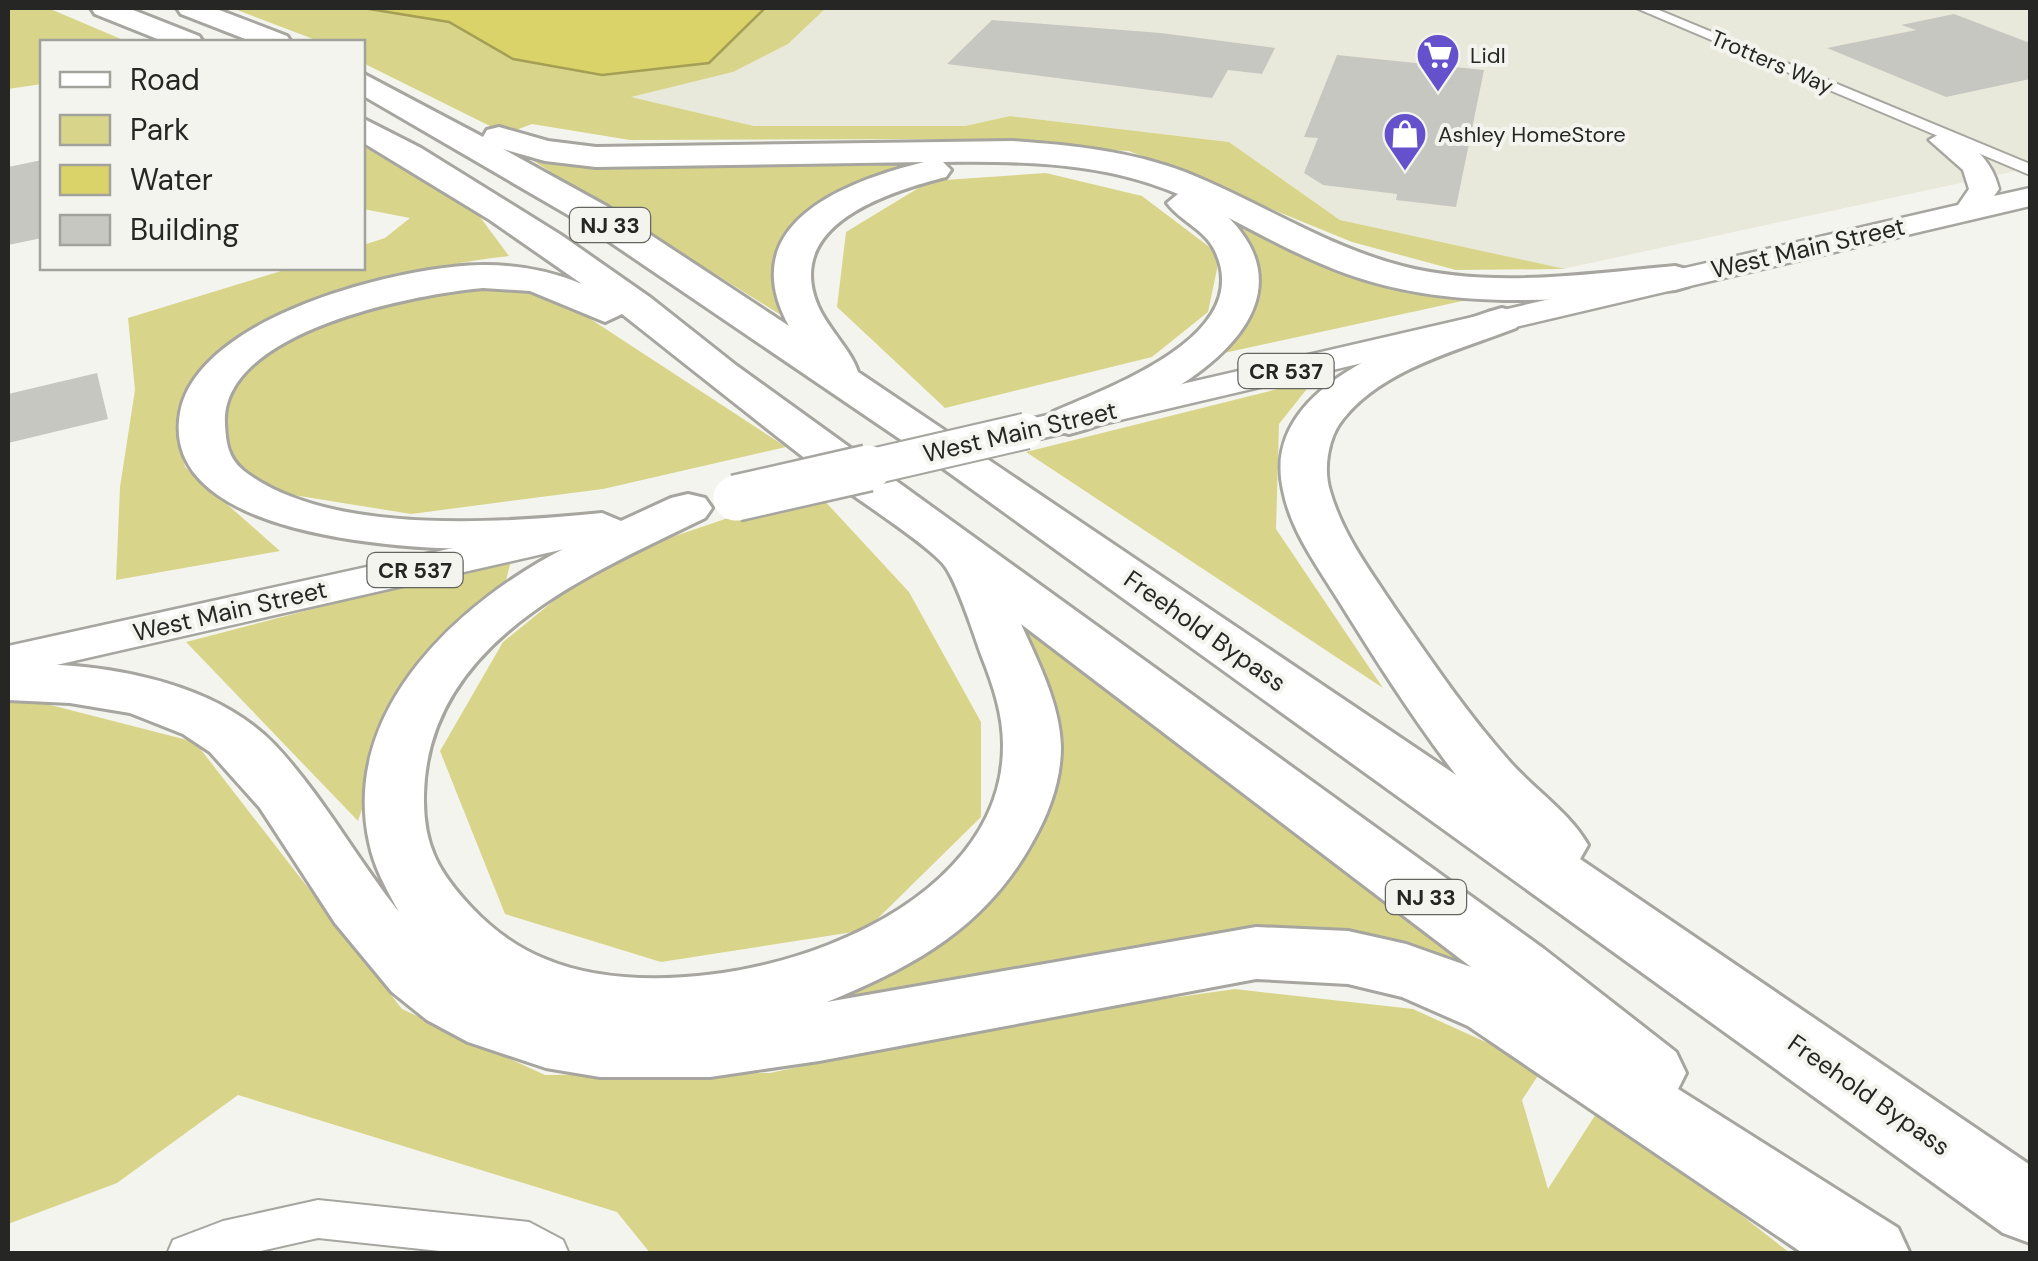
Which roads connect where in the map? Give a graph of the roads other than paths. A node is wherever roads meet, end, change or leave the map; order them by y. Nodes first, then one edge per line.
1 (106, 8) edge
2 (191, 8) edge
3 (1644, 8) edge
4 (183, 40) edge
5 (272, 40) edge
6 (378, 90) edge
7 (1846, 94) junction
8 (365, 130) edge
9 (1944, 140) junction
10 (2030, 170) edge
11 (2030, 180) edge
12 (2030, 197) edge
13 (1969, 211) junction
14 (1675, 278) junction
15 (1502, 320) junction
16 (710, 364) junction
17 (847, 384) junction
18 (1069, 422) junction
19 (712, 503) junction
20 (602, 528) junction
21 (966, 555) junction
22 (14, 662) edge
23 (1751, 1013) junction
24 (2030, 1208) edge
25 (188, 1254) edge
26 (549, 1254) edge
27 (1873, 1254) edge

1 - 4 highway
2 - 5 highway
3 - 7 street, Trotters Way
6 - 14 highway
6 - 17 highway, Freehold Bypass / NJ 33
7 - 9 street, Trotters Way
7 - 10 street, Trotters Way
8 - 16 highway, NJ 33
9 - 11 street, Trotters Way
9 - 13 main road
12 - 13 main road, West Main Street / CR 537
13 - 14 main road, West Main Street / CR 537
14 - 15 main road, West Main Street / CR 537
15 - 18 main road, West Main Street / CR 537
15 - 23 highway
16 - 20 highway
16 - 21 highway, NJ 33
17 - 18 highway
17 - 23 highway, Freehold Bypass / NJ 33
18 - 19 main road, West Main Street / CR 537, bridge
19 - 20 main road, West Main Street / CR 537
19 - 21 highway
20 - 22 main road, West Main Street / CR 537
21 - 27 highway, NJ 33
22 - 27 highway
23 - 24 highway, Freehold Bypass / NJ 33
25 - 26 street

